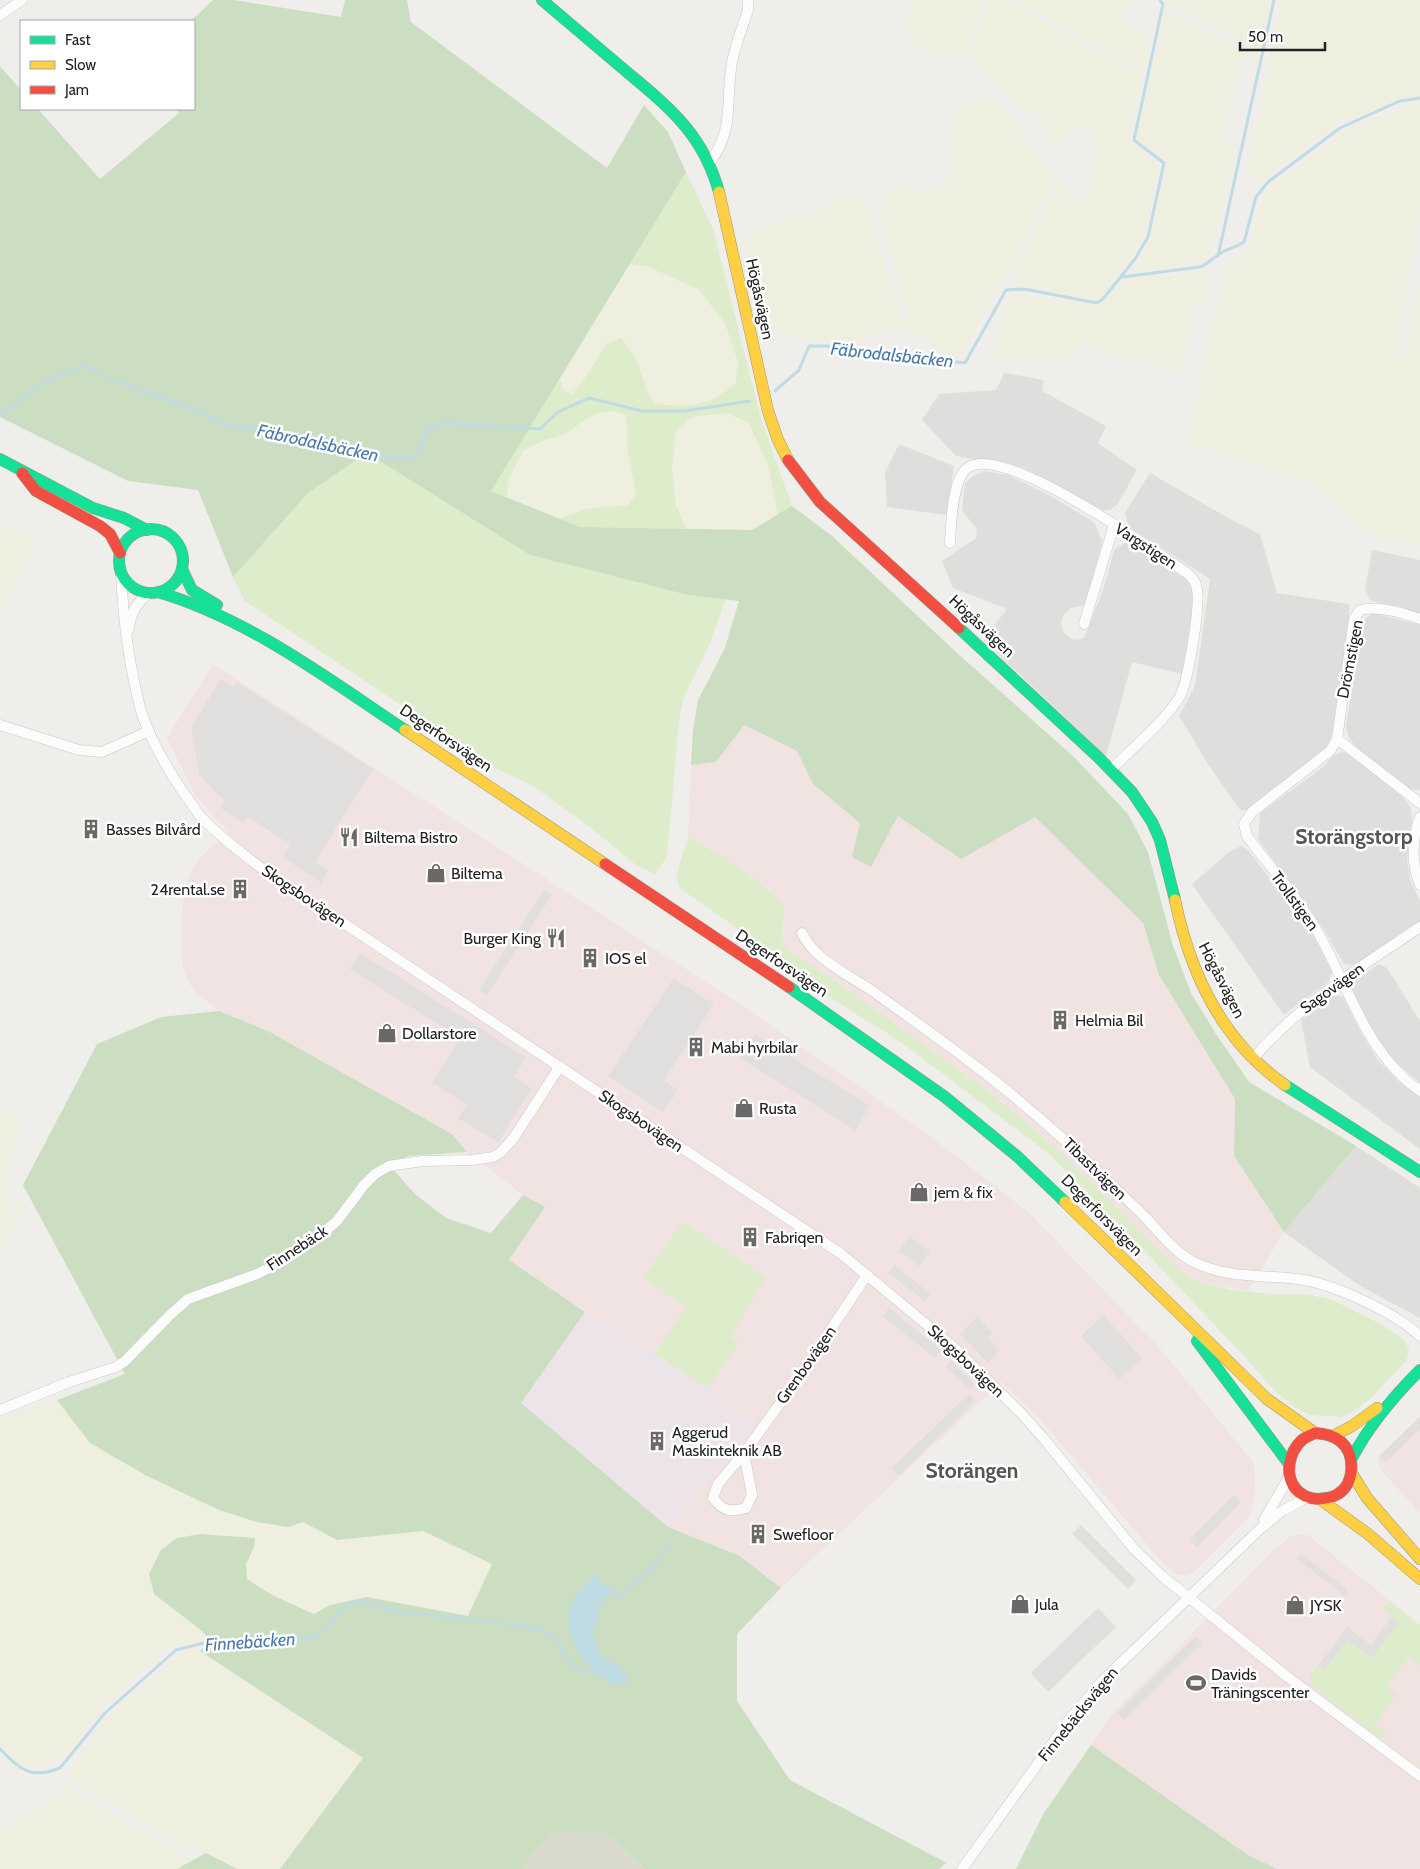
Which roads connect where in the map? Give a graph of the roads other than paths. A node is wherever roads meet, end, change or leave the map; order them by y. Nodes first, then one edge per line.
1 (22, 0) edge
2 (542, 0) edge
3 (748, 0) edge
4 (0, 15) edge
5 (710, 162) junction
6 (0, 459) edge
7 (22, 472) junction
8 (1114, 525) junction
9 (147, 530) junction
10 (950, 543) dead end
11 (120, 553) junction
12 (182, 569) junction
13 (121, 571) junction
14 (154, 592) junction
15 (1420, 619) edge
16 (1084, 624) dead end
17 (128, 640) junction
18 (345, 690) junction
19 (0, 725) edge
20 (149, 731) junction
21 (1338, 739) junction
22 (1111, 770) junction
23 (1420, 803) edge
24 (1420, 817) edge
25 (1420, 885) edge
26 (1420, 927) edge
27 (802, 933) dead end
28 (1342, 981) junction
29 (1253, 1059) junction
30 (560, 1066) junction
31 (1420, 1091) edge
32 (1420, 1172) edge
33 (867, 1275) junction
34 (1168, 1305) junction
35 (1420, 1336) edge
36 (1420, 1370) edge
37 (1394, 1396) junction
38 (0, 1410) edge
39 (1315, 1433) junction
40 (1333, 1436) junction
41 (744, 1453) junction
42 (1352, 1458) junction
43 (1289, 1464) junction
44 (1351, 1472) junction
45 (1290, 1477) junction
46 (1306, 1498) junction
47 (1321, 1500) junction
48 (1255, 1533) junction
49 (1420, 1559) edge
50 (1420, 1579) edge
51 (1189, 1596) junction
52 (1420, 1776) edge
53 (962, 1869) edge

1 - 4 street
2 - 5 main road, Högåsvägen
3 - 5 street
5 - 22 main road, Högåsvägen
6 - 7 main road
7 - 9 main road
7 - 11 main road
8 - 10 street, Vargstigen
8 - 16 street
8 - 22 street, Vargstigen
9 - 11 main road
9 - 12 main road
11 - 13 main road
12 - 14 main road
12 - 18 main road, Degerforsvägen
13 - 14 main road
13 - 17 street, Skogsbovägen
14 - 17 street, Skogsbovägen
14 - 18 main road, Degerforsvägen
15 - 21 street, Drömstigen
17 - 20 street, Skogsbovägen
18 - 34 main road, Degerforsvägen
19 - 20 street
20 - 30 street, Skogsbovägen
21 - 23 street
21 - 28 street, Trollstigen
22 - 29 main road, Högåsvägen
24 - 25 street
26 - 28 street, Sagovägen
27 - 35 street, Tibastvägen
28 - 29 street, Sagovägen
28 - 31 street, Trollstigen
29 - 32 main road, Högåsvägen
30 - 33 street, Skogsbovägen
30 - 38 street, Finnebäck
33 - 41 street, Grenbovägen
33 - 51 street, Skogsbovägen
34 - 39 main road, Degerforsvägen
34 - 43 main road, Degerforsvägen
36 - 37 main road
37 - 40 main road
37 - 42 main road
39 - 40 main road
39 - 43 main road
40 - 42 main road
41 - 41 street, Grenbovägen
42 - 44 main road
43 - 45 main road
44 - 47 main road
44 - 49 main road
45 - 46 main road
45 - 48 street, Finnebäcksvägen
46 - 47 main road
46 - 48 street, Finnebäcksvägen
47 - 50 main road
48 - 51 street, Finnebäcksvägen
51 - 52 street, Skogsbovägen
51 - 53 street, Finnebäcksvägen

